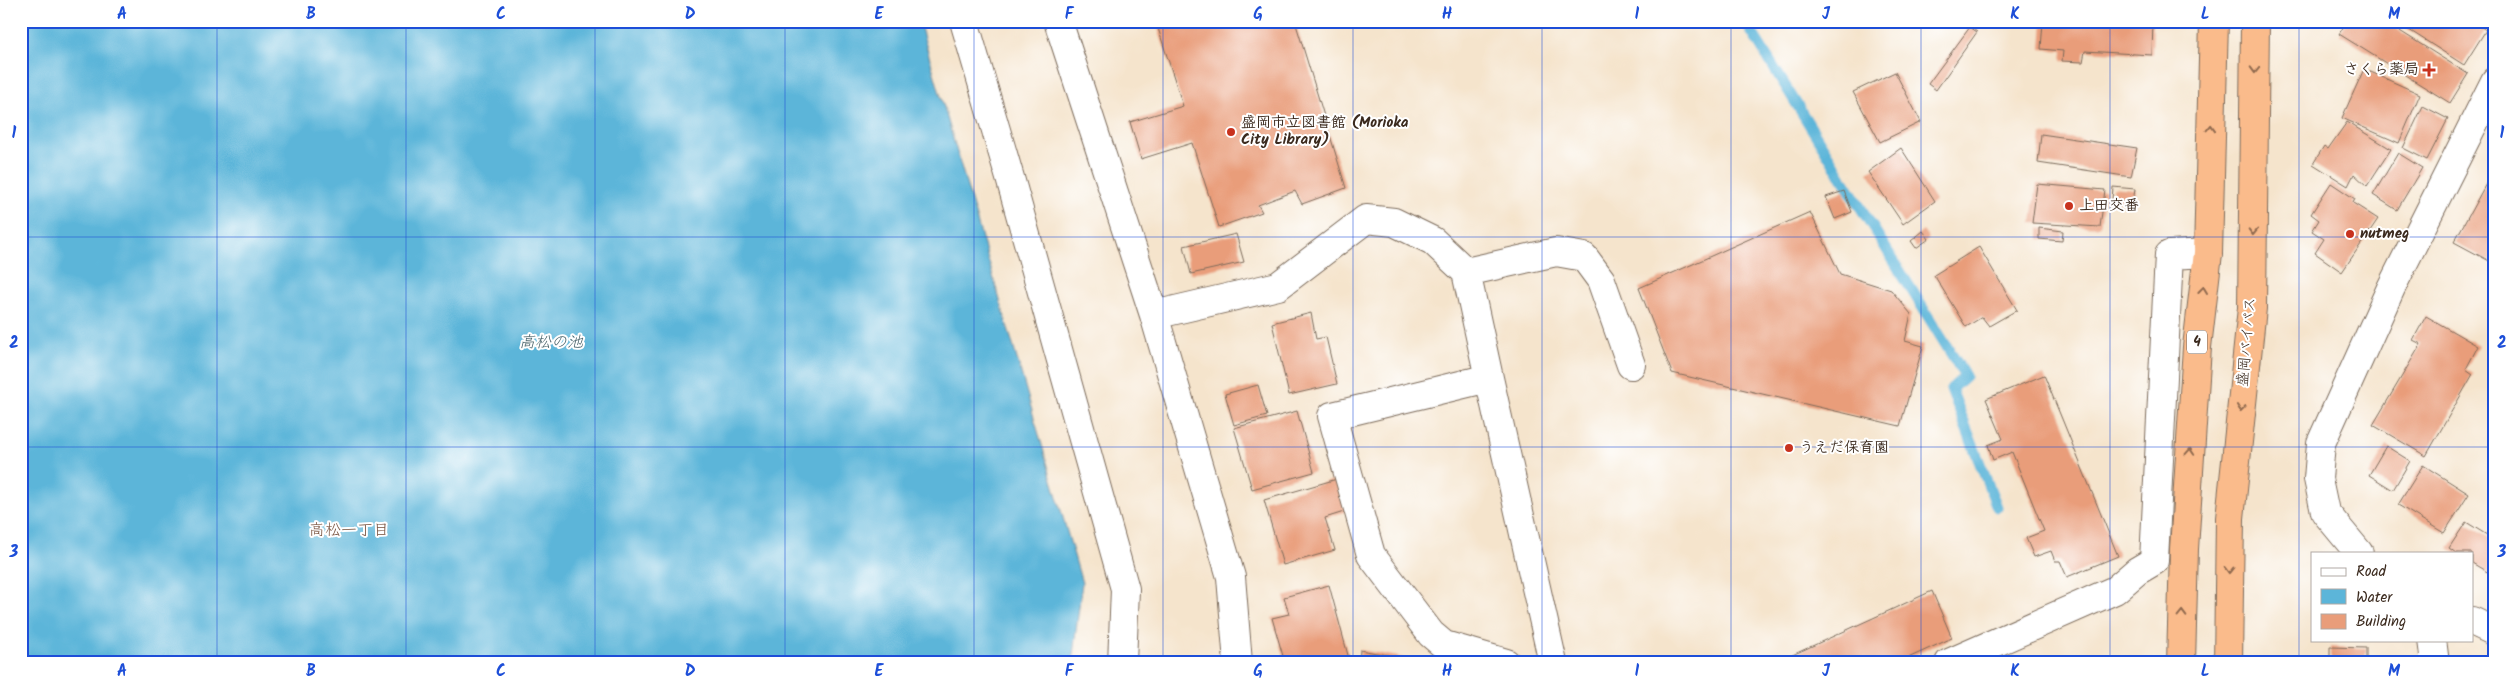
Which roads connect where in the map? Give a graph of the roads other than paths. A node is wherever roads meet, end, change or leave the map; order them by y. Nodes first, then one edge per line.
1 (964, 21) edge
2 (1058, 21) edge
3 (2214, 21) edge
4 (2255, 21) edge
5 (2495, 81) edge
6 (2208, 253) junction
7 (1466, 272) junction
8 (1154, 315) junction
9 (1631, 365) dead end
10 (1489, 378) junction
11 (2358, 552) edge
12 (2474, 622) edge
13 (2495, 632) edge
14 (2432, 642) edge
15 (1122, 663) edge
16 (1238, 663) edge
17 (1506, 663) edge
18 (1553, 663) edge
19 (1950, 663) edge
20 (2181, 663) edge
21 (2228, 663) edge
22 (2435, 663) edge

1 - 15 street
2 - 8 street
6 -> 3 highway, 4
4 -> 21 highway, 盛岡バイパス
5 - 11 street
6 - 19 street
20 -> 6 highway, 4
7 - 8 street
7 - 9 street
7 - 10 street
8 - 16 street
10 - 17 street
10 - 18 street
12 - 13 street
14 - 22 street

